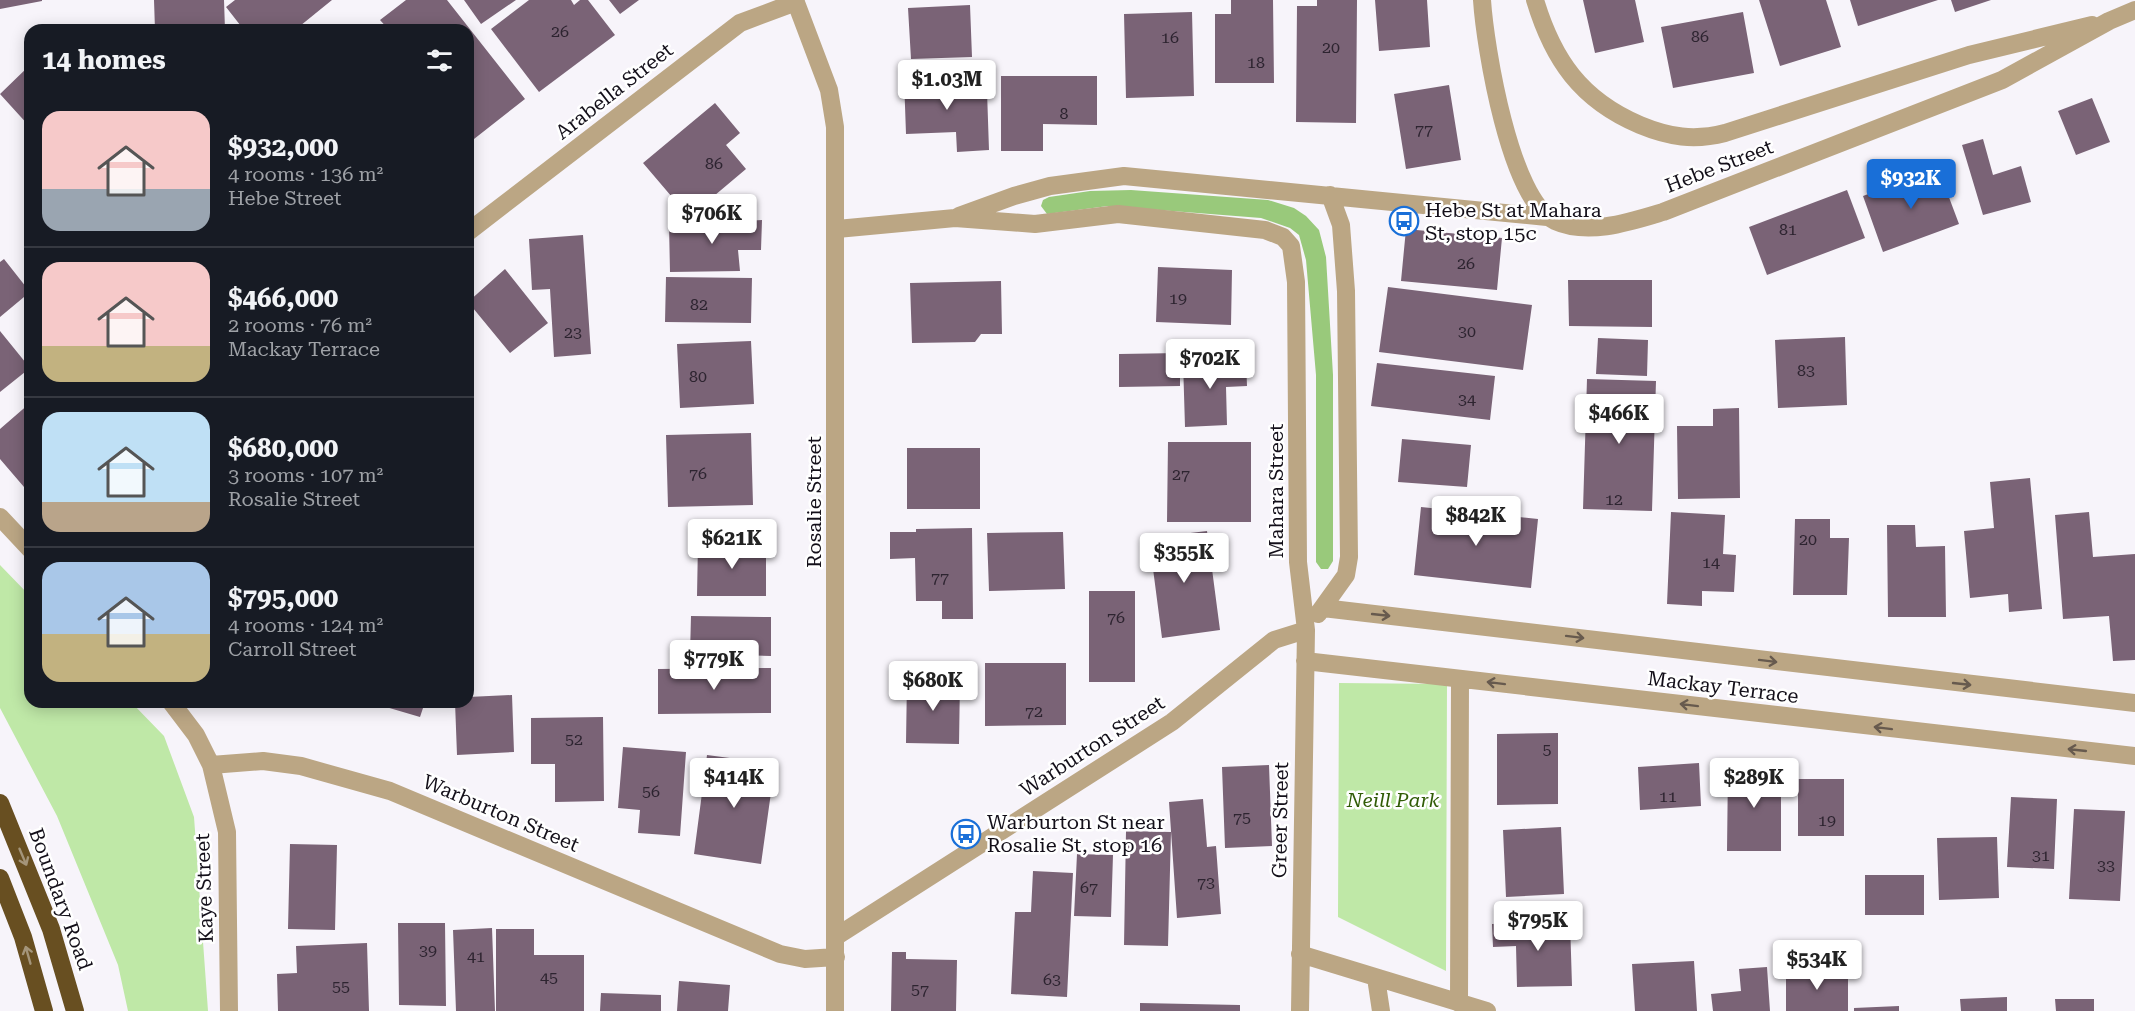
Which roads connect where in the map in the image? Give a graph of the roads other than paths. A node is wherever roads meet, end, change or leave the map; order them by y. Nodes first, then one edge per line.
1 (1482, 0) edge
2 (1535, 0) edge
3 (796, 1) edge
4 (2135, 10) edge
5 (2109, 21) junction
6 (1330, 195) junction
7 (1547, 217) junction
8 (955, 218) junction
9 (474, 227) edge
10 (837, 229) junction
11 (0, 517) edge
12 (24, 543) edge
13 (1323, 608) junction
14 (1306, 630) junction
15 (1305, 661) junction
16 (1460, 679) junction
17 (2135, 703) edge
18 (176, 708) edge
19 (2135, 756) edge
20 (211, 765) junction
21 (0, 803) edge
22 (0, 878) edge
23 (837, 936) junction
24 (1300, 954) junction
25 (836, 957) junction
26 (1376, 978) junction
27 (1459, 1003) junction
28 (45, 1011) edge
29 (75, 1011) edge
30 (229, 1011) edge
31 (836, 1011) edge
32 (1300, 1011) edge
33 (1381, 1011) edge
34 (1487, 1011) edge

1 - 7 street
2 - 5 street, Hebe Street
3 - 9 street, Arabella Street
3 - 10 street, Rosalie Street
4 - 5 street, Hebe Street
5 - 7 street, Hebe Street
6 - 7 street, Mahara Street
6 - 8 street, Mahara Street
6 - 13 street
8 - 10 street, Mahara Street
8 - 14 street, Mahara Street
10 - 23 street, Rosalie Street
11 - 12 street
13 - 14 street
13 -> 17 street, Mackay Terrace
14 - 15 street, Greer Street
14 - 23 street, Warburton Street
15 - 16 street, Mackay Terrace
15 - 24 street, Greer Street
19 -> 16 street, Mackay Terrace
16 - 27 street
18 - 20 street
20 - 25 street, Warburton Street
20 - 30 street, Kaye Street
21 -> 29 highway, Boundary Road
28 -> 22 highway
23 - 25 street, Rosalie Street
24 - 26 street
24 - 32 street, Greer Street
25 - 31 street, Rosalie Street
26 - 27 street
26 - 33 street
27 - 34 street

